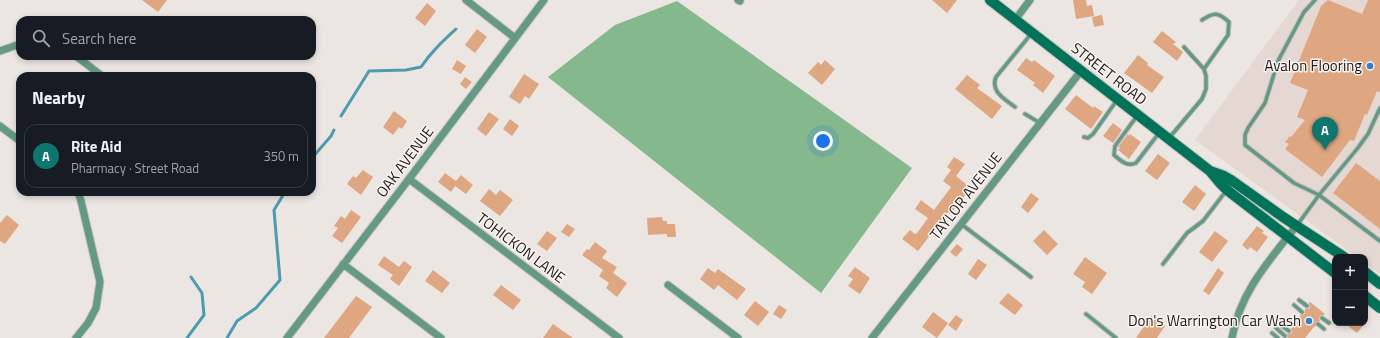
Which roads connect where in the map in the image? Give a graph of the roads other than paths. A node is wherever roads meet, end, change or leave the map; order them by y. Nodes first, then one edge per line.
1 (466, 0) edge
2 (544, 0) edge
3 (990, 0) edge
4 (1030, 0) edge
5 (1315, 0) edge
6 (1015, 20) junction
7 (1202, 20) dead end
8 (1032, 33) junction
9 (515, 38) junction
10 (16, 45) edge
11 (1184, 47) dead end
12 (0, 51) edge
13 (81, 60) edge
14 (1204, 69) junction
15 (1081, 71) junction
16 (97, 72) edge
17 (1118, 100) junction
18 (1015, 107) dead end
19 (1380, 108) edge
20 (1025, 114) dead end
21 (1138, 115) junction
22 (1040, 123) junction
23 (0, 126) edge
24 (1160, 132) junction
25 (1084, 137) dead end
26 (16, 139) edge
27 (1168, 139) junction
28 (1210, 171) junction
29 (409, 179) junction
30 (1234, 182) junction
31 (1227, 190) junction
32 (1319, 195) junction
33 (79, 196) edge
34 (961, 224) junction
35 (1297, 225) junction
36 (1288, 237) junction
37 (1380, 241) edge
38 (1340, 254) edge
39 (343, 264) junction
40 (1163, 264) dead end
41 (1332, 271) edge
42 (1368, 274) edge
43 (1032, 276) dead end
44 (1380, 284) edge
45 (668, 285) dead end
46 (1368, 298) edge
47 (1299, 300) dead end
48 (1294, 305) dead end
49 (1307, 306) dead end
50 (1380, 308) edge
51 (1302, 312) dead end
52 (1086, 314) dead end
53 (1322, 318) dead end
54 (1329, 323) dead end
55 (1279, 324) dead end
56 (1318, 324) dead end
57 (1276, 328) dead end
58 (1324, 329) dead end
59 (1289, 331) dead end
60 (1272, 333) dead end
61 (1285, 336) dead end
62 (76, 338) edge
63 (287, 338) edge
64 (441, 338) edge
65 (618, 338) edge
66 (738, 338) edge
67 (872, 338) edge
68 (1116, 338) edge
69 (1232, 338) edge
70 (1278, 338) edge

1 - 9 street
2 - 9 street, OAK AVENUE
3 - 6 main road, STREET ROAD
4 - 6 street
5 - 32 lane
6 - 8 main road, STREET ROAD
7 - 14 lane
8 - 15 main road, STREET ROAD
8 - 18 lane
9 - 29 street, OAK AVENUE
10 - 12 street
11 - 14 lane
13 - 16 street
14 - 27 lane
15 - 17 main road, STREET ROAD
15 - 22 street, TAYLOR AVENUE
17 - 21 main road, STREET ROAD
17 - 25 lane
19 - 32 lane
20 - 22 lane
21 - 24 main road, STREET ROAD
21 - 24 lane
22 - 34 street, TAYLOR AVENUE
23 - 26 street
24 - 27 main road, STREET ROAD
27 - 28 main road, STREET ROAD
28 - 30 main road, STREET ROAD
28 - 31 main road, STREET ROAD
29 - 39 street, OAK AVENUE
29 - 65 street, TOHICKON LANE
30 - 31 lane
30 - 35 main road, STREET ROAD
31 - 36 main road, STREET ROAD
31 - 40 lane
32 - 35 lane
32 - 37 lane
33 - 62 street
34 - 43 lane
34 - 67 street, TAYLOR AVENUE
35 - 36 street
35 - 38 main road, STREET ROAD
36 - 41 main road, STREET ROAD
36 - 69 street
39 - 63 street, OAK AVENUE
39 - 64 street
42 - 44 main road
45 - 66 street
46 - 50 main road
47 - 49 lane
48 - 51 lane
52 - 68 lane
53 - 54 lane
55 - 59 lane
56 - 58 lane
57 - 61 lane
60 - 70 lane

